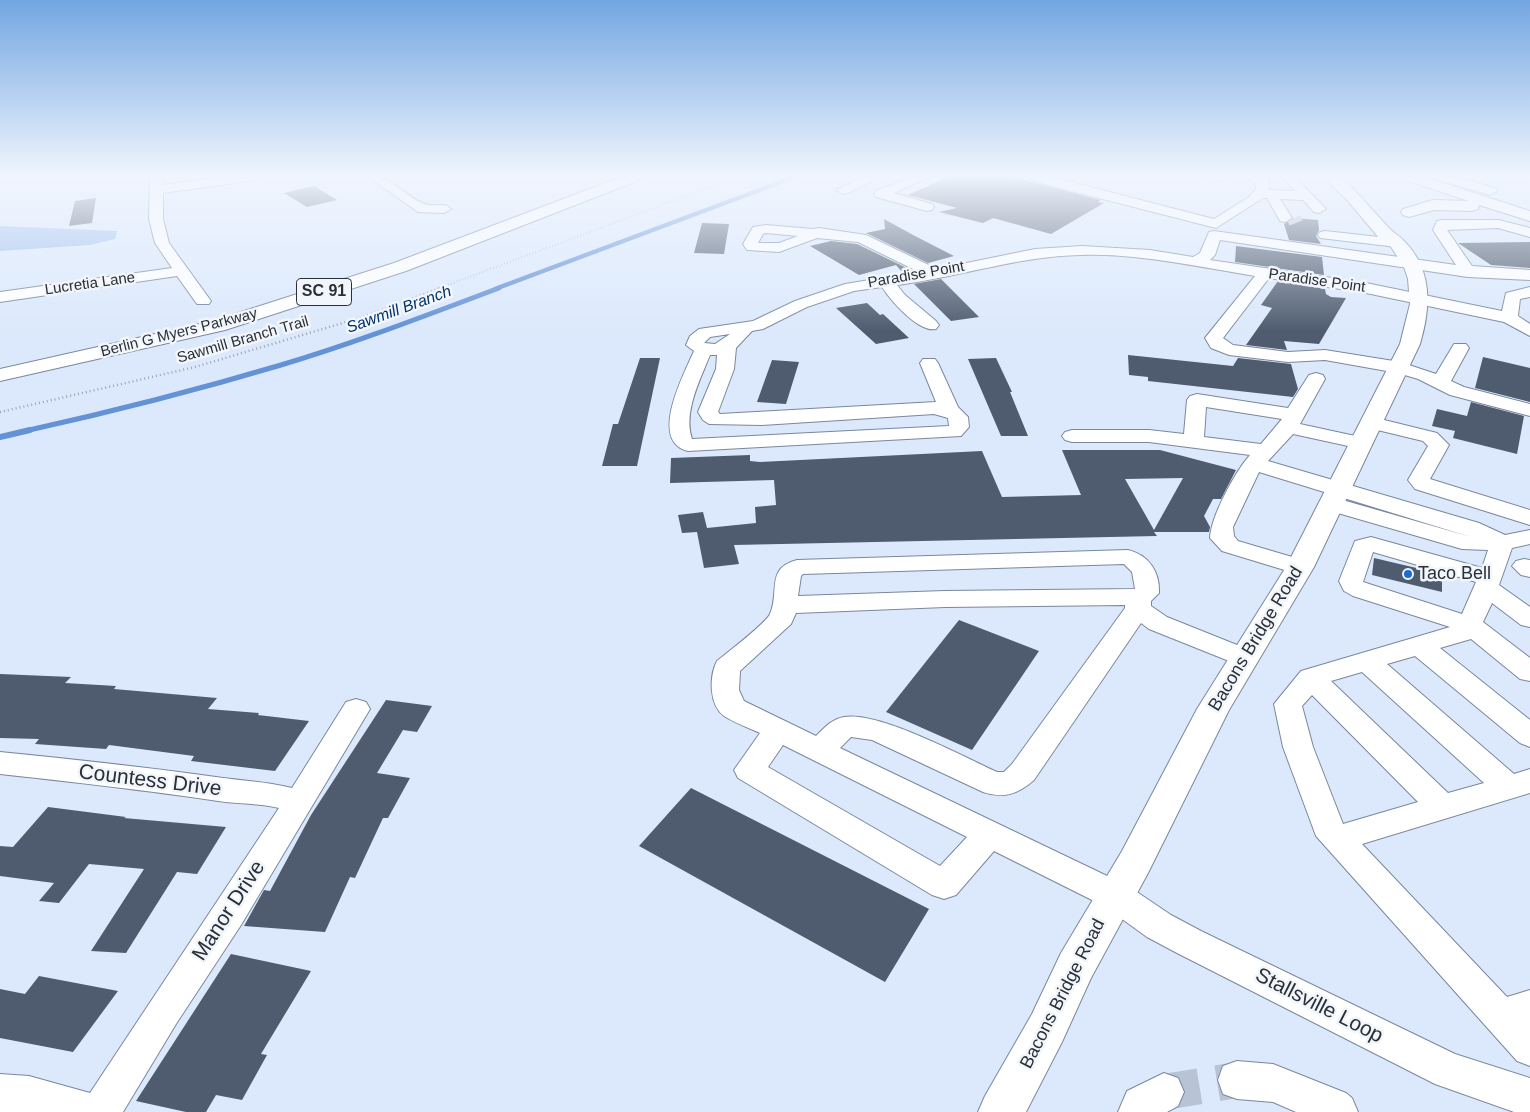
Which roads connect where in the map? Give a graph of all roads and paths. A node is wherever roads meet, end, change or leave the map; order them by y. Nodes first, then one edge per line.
1 (158, 228) edge
2 (462, 228) edge
3 (465, 228) edge
4 (504, 228) edge
5 (601, 228) edge
6 (1208, 228) edge
7 (1224, 228) edge
8 (1224, 228) edge
9 (1380, 228) edge
10 (1403, 228) edge
11 (1215, 230) junction
12 (819, 232) dead end
13 (1308, 233) dead end
14 (448, 234) junction
15 (1530, 234) edge
16 (1397, 243) junction
17 (1195, 262) junction
18 (1410, 263) junction
19 (180, 271) junction
20 (1468, 272) junction
21 (1265, 273) junction
22 (934, 274) junction
23 (1530, 275) edge
24 (888, 282) junction
25 (1530, 292) edge
26 (0, 297) edge
27 (203, 301) dead end
28 (1420, 301) junction
29 (1509, 318) junction
30 (930, 326) dead end
31 (746, 328) junction
32 (1530, 331) edge
33 (727, 348) junction
34 (1460, 348) dead end
35 (703, 350) junction
36 (0, 360) edge
37 (930, 363) dead end
38 (1400, 368) junction
39 (0, 375) edge
40 (1316, 379) dead end
41 (1438, 380) junction
42 (949, 409) junction
43 (1530, 410) edge
44 (0, 412) edge
45 (839, 414) junction
46 (801, 416) junction
47 (1291, 421) junction
48 (1367, 433) junction
49 (1072, 436) dead end
50 (848, 438) junction
51 (808, 440) junction
52 (1193, 442) junction
53 (1259, 457) junction
54 (1335, 496) junction
55 (1530, 518) edge
56 (1530, 537) edge
57 (1502, 543) junction
58 (1300, 567) junction
59 (1488, 582) junction
60 (1138, 603) junction
61 (784, 605) junction
62 (1530, 619) edge
63 (1470, 626) junction
64 (1420, 646) junction
65 (1243, 657) junction
66 (1366, 661) junction
67 (1530, 672) edge
68 (1311, 678) junction
69 (356, 709) dead end
70 (778, 730) junction
71 (1530, 736) edge
72 (819, 750) junction
73 (0, 763) edge
74 (1520, 784) edge
75 (299, 802) junction
76 (1442, 807) junction
77 (990, 834) junction
78 (1338, 838) junction
79 (1116, 896) junction
80 (1516, 1012) edge
81 (1530, 1048) edge
82 (1237, 1080) tunnel mouth
83 (0, 1093) edge
84 (1530, 1098) edge
85 (88, 1112) edge
86 (101, 1112) edge
87 (1002, 1112) edge
88 (1338, 1112) edge

1 - 19 street
2 - 14 main road
3 - 14 main road, Berlin G Myers Parkway / SC 91
4 - 39 main road, Berlin G Myers Parkway / SC 91
5 - 44 path, Sawmill Branch Trail
6 - 11 street
7 - 11 street
8 - 11 street
9 - 16 main road, Bacons Bridge Road
10 - 16 main road
11 - 17 street
11 - 18 street
12 - 22 street
13 - 16 street
14 - 36 main road, Berlin G Myers Parkway / SC 91
15 - 20 street
16 - 18 main road, Bacons Bridge Road
17 - 21 street, Paradise Point
17 - 22 street, Paradise Point
18 - 20 street
18 - 28 main road, Bacons Bridge Road
19 - 26 street, Lucretia Lane
19 - 27 street
20 - 23 street
21 - 28 street, Paradise Point
21 - 38 street
22 - 24 street, Paradise Point
24 - 30 street
24 - 31 street, Paradise Point
25 - 29 street
28 - 29 street, Paradise Point
28 - 38 main road, Bacons Bridge Road
29 - 32 street
31 - 33 street, Paradise Point
31 - 35 street, Paradise Point
33 - 35 street
33 - 46 street
34 - 41 street
35 - 51 street
37 - 42 street
38 - 41 street
38 - 48 main road, Bacons Bridge Road
40 - 47 street
41 - 43 street
42 - 45 street
42 - 50 street
45 - 46 street
45 - 50 street
46 - 51 street
47 - 48 street
47 - 52 street
47 - 53 street
48 - 54 main road, Bacons Bridge Road
48 - 55 street
49 - 52 street
50 - 51 street
52 - 53 street
53 - 54 street
53 - 58 street
54 - 57 street
54 - 58 main road, Bacons Bridge Road
56 - 57 street
57 - 59 street
58 - 65 main road, Bacons Bridge Road
59 - 62 street
59 - 63 street
59 - 63 street
60 - 61 street
60 - 61 street
60 - 65 street
60 - 72 street
61 - 70 street, Stallsville Loop
63 - 64 street
63 - 67 street
64 - 66 street
64 - 71 street
65 - 79 main road, Bacons Bridge Road
66 - 68 street
66 - 74 street
68 - 76 street
68 - 78 street
69 - 75 street, Manor Drive
70 - 72 street, Stallsville Loop
70 - 77 street
72 - 77 street, Stallsville Loop
73 - 75 street, Countess Drive
74 - 76 street
75 - 86 street, Manor Drive
76 - 78 street
77 - 79 street, Stallsville Loop
78 - 80 street
79 - 84 street, Stallsville Loop
79 - 87 main road, Bacons Bridge Road
80 - 81 street
82 - 88 street
83 - 85 street

